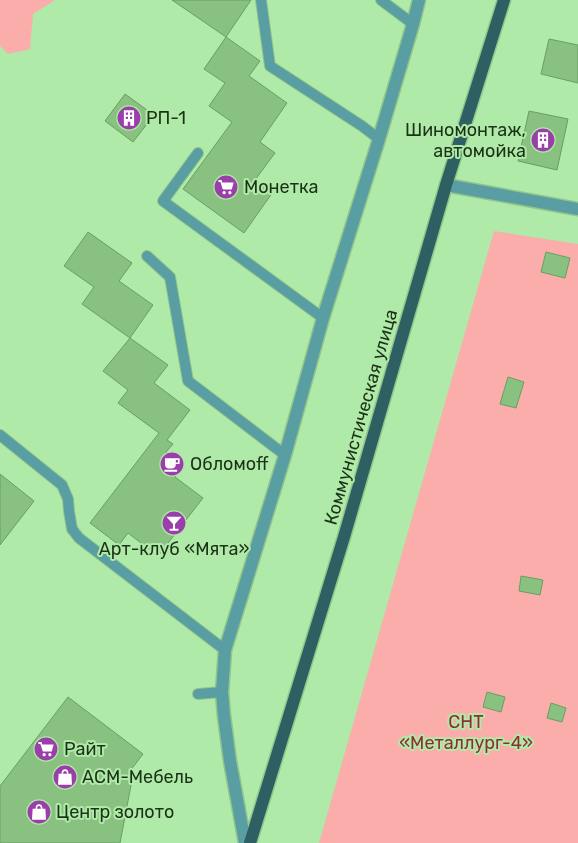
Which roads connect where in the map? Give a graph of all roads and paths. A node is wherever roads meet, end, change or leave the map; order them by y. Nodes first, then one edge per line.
1 (261, 0) edge
2 (381, 0) edge
3 (419, 0) edge
4 (504, 0) edge
5 (413, 24) junction
6 (379, 138) junction
7 (198, 153) dead end
8 (446, 185) junction
9 (578, 209) edge
10 (147, 256) dead end
11 (323, 318) junction
12 (0, 435) edge
13 (285, 454) junction
14 (225, 650) junction
15 (222, 692) junction
16 (198, 694) dead end
17 (245, 843) edge
18 (250, 843) edge

1 - 6 lane
2 - 5 lane
3 - 5 street
4 - 8 main road, Коммунистическая улица
5 - 6 street
6 - 11 street
7 - 11 lane
8 - 9 street
8 - 18 main road, Коммунистическая улица
10 - 13 lane
11 - 13 street
12 - 14 lane
13 - 14 street
14 - 15 street
15 - 16 lane
15 - 17 street

